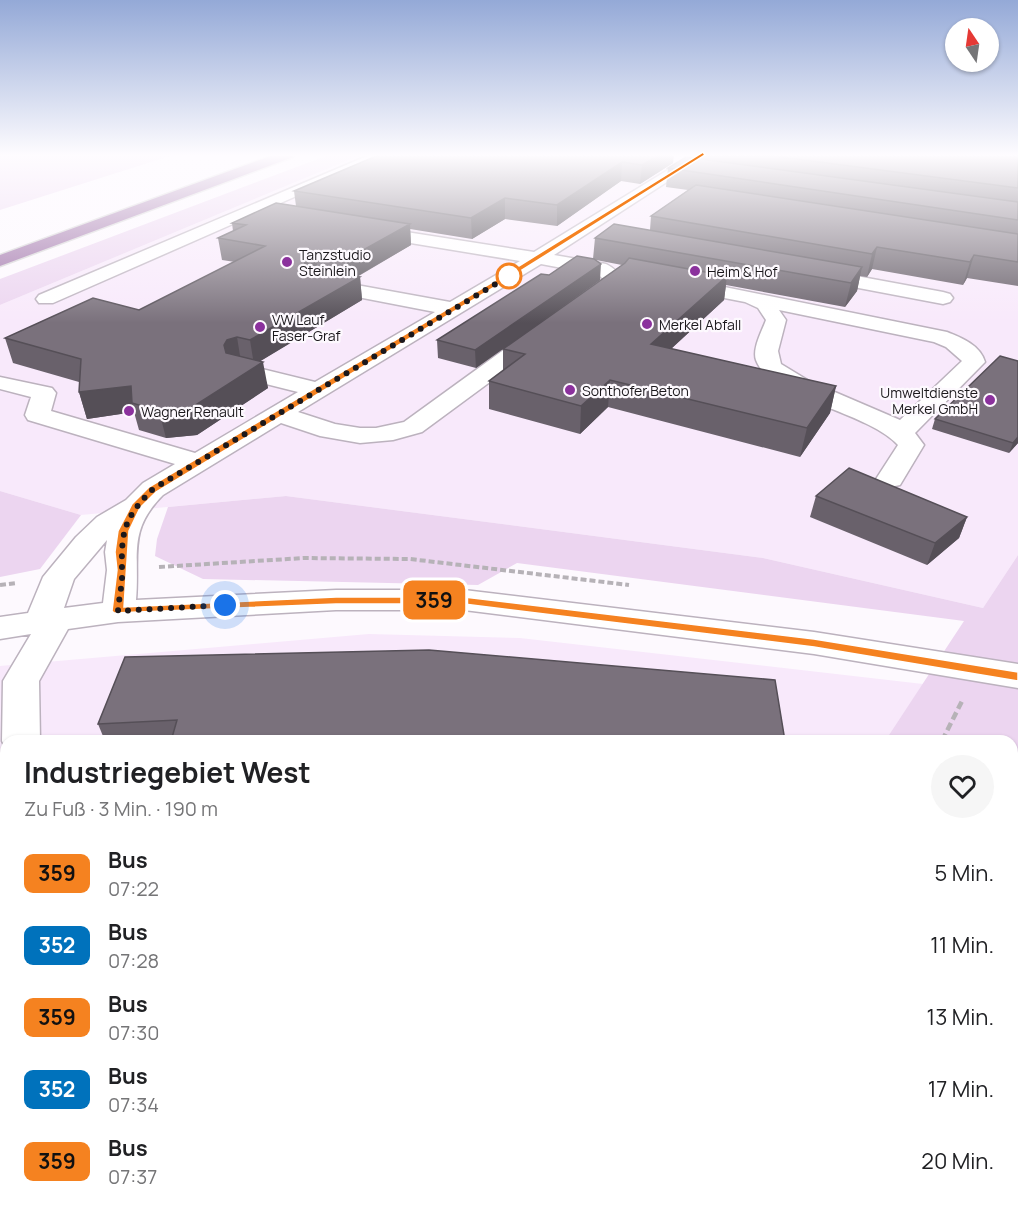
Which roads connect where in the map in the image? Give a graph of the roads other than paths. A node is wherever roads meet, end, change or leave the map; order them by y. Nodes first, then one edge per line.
1 (136, 210) edge
2 (612, 210) edge
3 (250, 211) joint
4 (317, 222) edge
5 (351, 228) edge
6 (578, 232) junction
7 (602, 236) edge
8 (539, 257) junction
9 (0, 261) edge
10 (599, 268) junction
11 (790, 270) edge
12 (634, 275) edge
13 (657, 279) edge
14 (318, 284) edge
15 (751, 297) junction
16 (943, 298) dead end
17 (46, 299) dead end
18 (453, 309) junction
19 (242, 371) edge
20 (3, 383) dead end
21 (319, 390) junction
22 (278, 414) junction
23 (901, 433) junction
24 (197, 462) junction
25 (890, 479) dead end
26 (136, 506) junction
27 (118, 611) junction
28 (50, 620) junction
29 (0, 628) edge
30 (1018, 676) edge
31 (21, 735) edge

1 - 9 highway
2 - 6 street
3 - 4 street
3 - 17 street
5 - 8 street
6 - 7 street
6 - 8 street
8 - 10 street
8 - 18 street
10 - 12 street
10 - 22 street
11 - 16 street
13 - 15 street
14 - 18 street
15 - 23 street
15 - 23 street
18 - 21 street
19 - 21 street
20 - 24 street
21 - 22 street
22 - 24 street
23 - 25 street
24 - 26 street
26 - 27 street
26 - 28 street
27 - 28 street
27 - 30 street
28 - 29 street
28 - 31 street

